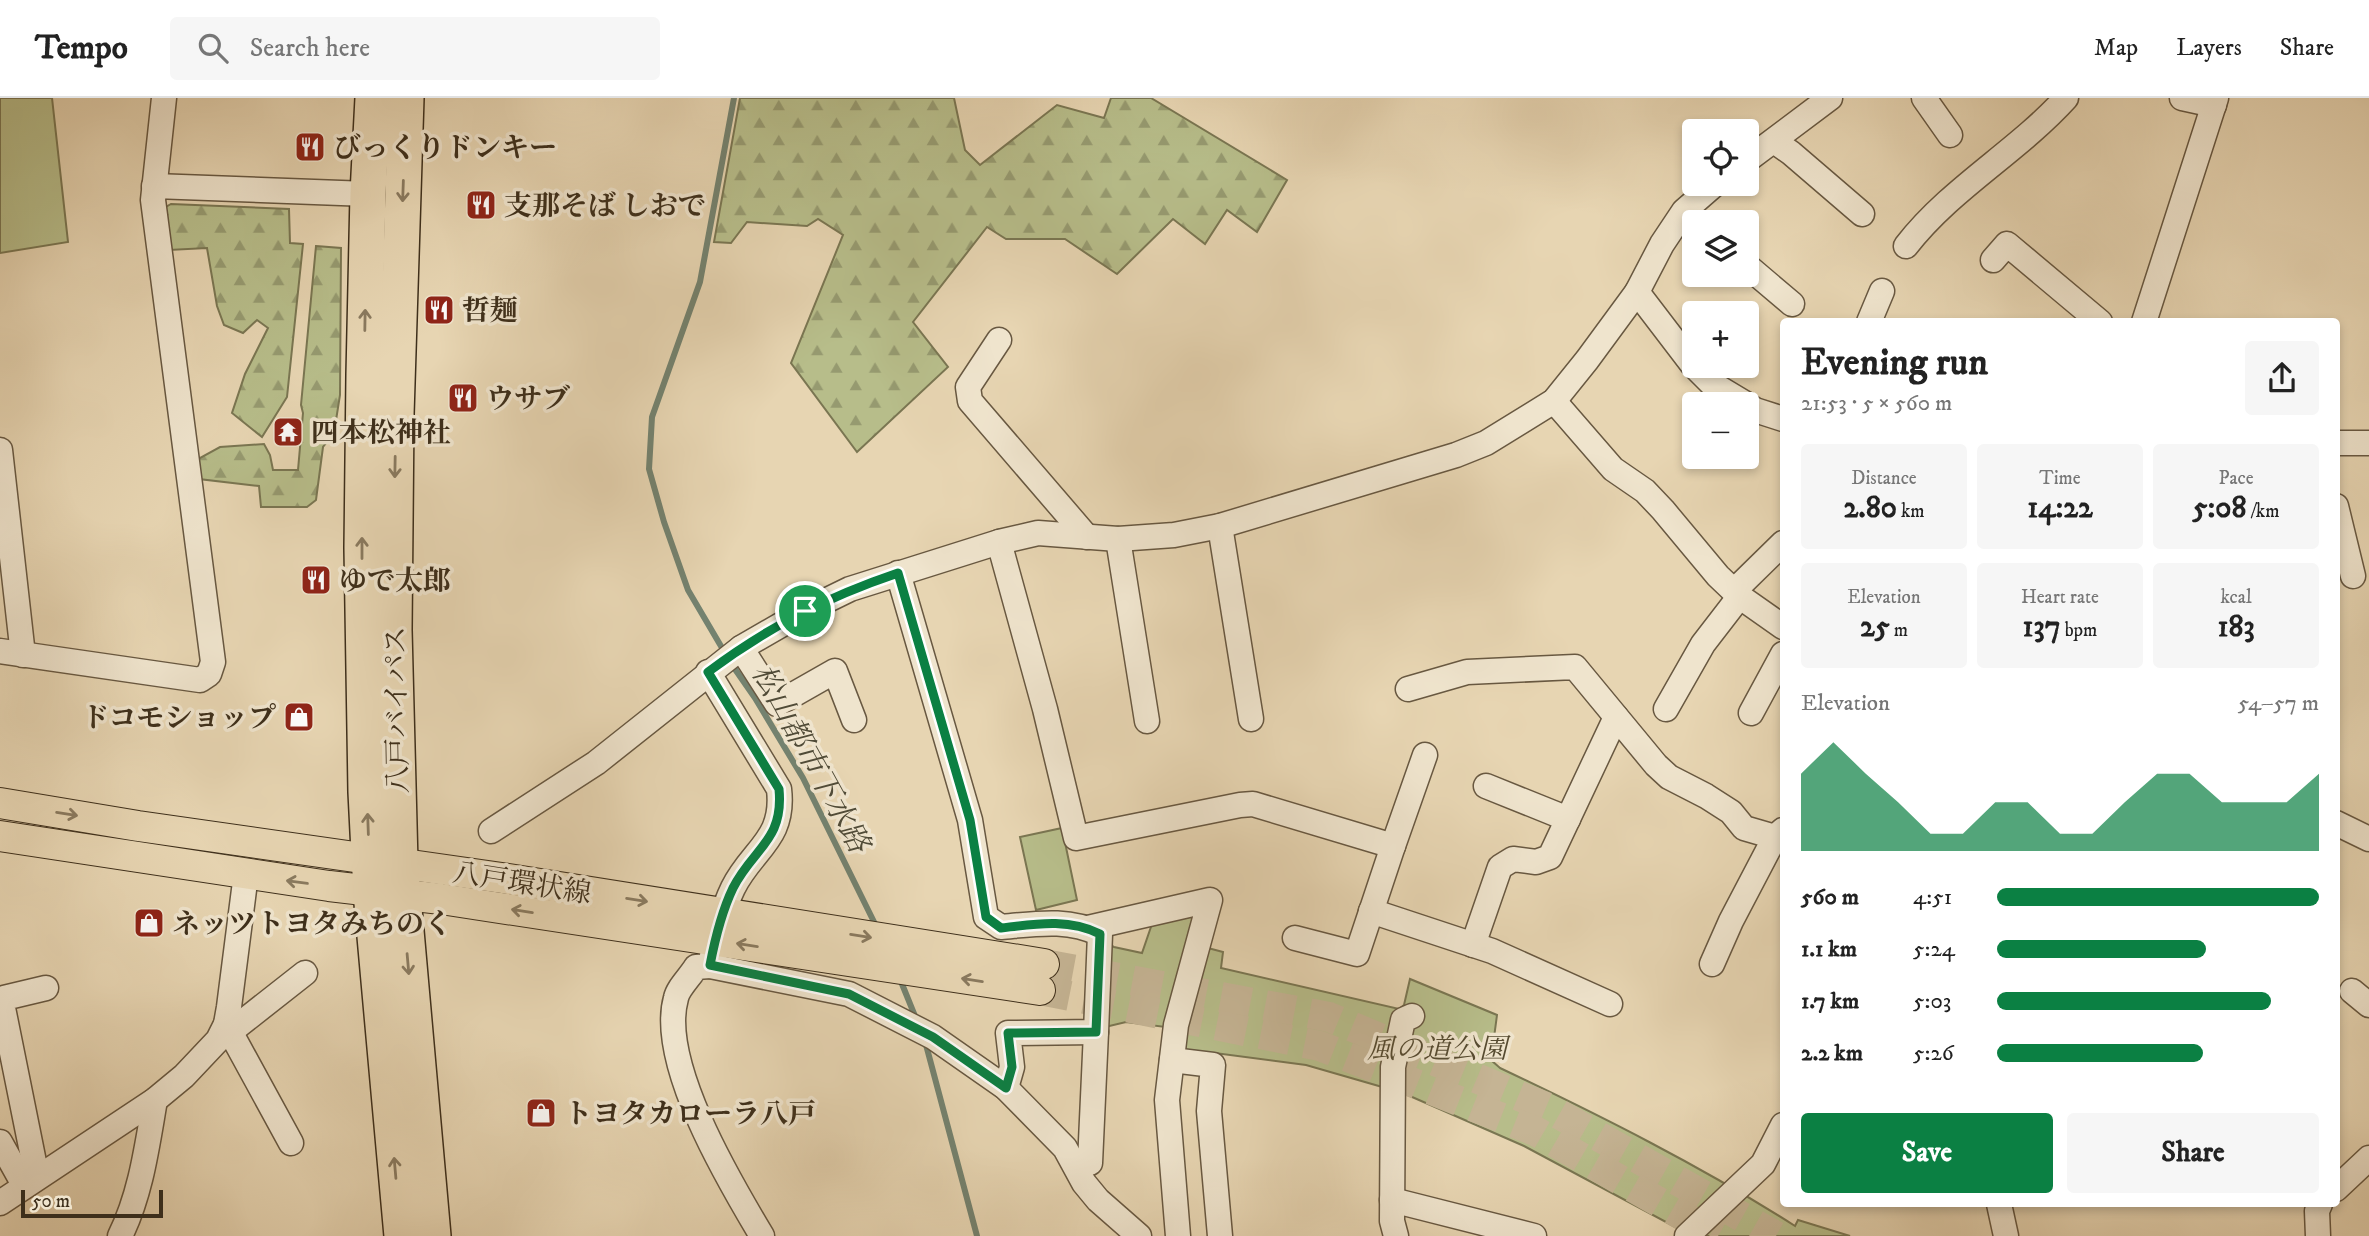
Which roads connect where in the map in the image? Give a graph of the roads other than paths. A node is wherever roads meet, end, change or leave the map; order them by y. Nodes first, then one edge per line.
1 (164, 98) edge
2 (373, 98) edge
3 (406, 98) edge
4 (1830, 98) edge
5 (1924, 98) edge
6 (2066, 98) edge
7 (2182, 98) edge
8 (2215, 102) edge
9 (1950, 135) dead end
10 (1774, 141) junction
11 (1759, 152) edge
12 (154, 186) junction
13 (368, 194) junction
14 (1706, 196) edge
15 (1695, 210) edge
16 (1862, 214) dead end
17 (1682, 224) edge
18 (1906, 246) dead end
19 (1993, 260) dead end
20 (1759, 276) edge
21 (1882, 291) dead end
22 (1637, 292) junction
23 (1792, 304) dead end
24 (1871, 318) edge
25 (2096, 318) edge
26 (2145, 318) edge
27 (999, 340) dead end
28 (1727, 392) edge
29 (1554, 401) junction
30 (1759, 411) edge
31 (1780, 418) edge
32 (2340, 443) edge
33 (2369, 443) edge
34 (0, 450) edge
35 (2, 482) edge
36 (2340, 522) edge
37 (1220, 526) junction
38 (1087, 537) junction
39 (1118, 540) junction
40 (999, 542) junction
41 (1780, 546) edge
42 (898, 573) junction
43 (2353, 576) dead end
44 (1737, 593) junction
45 (1780, 625) edge
46 (741, 648) junction
47 (12, 653) edge
48 (1780, 660) edge
49 (708, 672) junction
50 (1408, 689) dead end
51 (1666, 709) dead end
52 (1751, 713) dead end
53 (1616, 717) junction
54 (1251, 719) dead end
55 (854, 720) dead end
56 (1147, 721) dead end
57 (1425, 755) dead end
58 (1486, 786) dead end
59 (0, 803) edge
60 (1567, 819) junction
61 (2340, 825) edge
62 (491, 831) dead end
63 (1779, 834) edge
64 (0, 836) edge
65 (2369, 839) edge
66 (1392, 846) junction
67 (246, 874) junction
68 (386, 878) junction
69 (1371, 911) junction
70 (1088, 928) junction
71 (1295, 938) dead end
72 (716, 940) junction
73 (1473, 945) junction
74 (1712, 964) dead end
75 (305, 973) dead end
76 (1042, 977) tunnel mouth
77 (46, 988) dead end
78 (1610, 1004) dead end
79 (1412, 1016) dead end
80 (228, 1028) junction
81 (1096, 1032) junction
82 (1172, 1060) junction
83 (1006, 1088) junction
84 (155, 1100) junction
85 (1780, 1131) edge
86 (0, 1142) edge
87 (291, 1143) dead end
88 (2369, 1158) edge
89 (1090, 1163) dead end
90 (30, 1181) junction
91 (2340, 1185) edge
92 (1392, 1200) junction
93 (0, 1203) edge
94 (2000, 1207) edge
95 (2319, 1207) edge
96 (120, 1236) edge
97 (402, 1236) edge
98 (433, 1236) edge
99 (762, 1236) edge
100 (1139, 1236) edge
101 (1178, 1236) edge
102 (1220, 1236) edge
103 (1396, 1236) edge
104 (1534, 1236) edge
105 (1687, 1236) edge
106 (2006, 1236) edge
107 (2318, 1236) edge

1 - 12 street
2 - 13 highway, 八戸バイパス
3 -> 68 highway, 八戸バイパス
4 - 10 street
5 - 9 street
6 - 18 street
7 - 8 street
8 - 26 street
10 - 11 street
10 - 16 street
12 - 13 street
12 - 47 street
68 -> 13 highway, 八戸バイパス
14 - 15 street
17 - 22 street
19 - 25 street
20 - 23 street
21 - 24 street
22 - 28 street
22 - 29 street
27 - 38 street
29 - 37 street
29 - 44 street
30 - 31 street
32 - 33 street
34 - 35 street
35 - 47 street
36 - 43 street
37 - 39 street
37 - 54 street
38 - 39 street
38 - 40 street
39 - 56 street
40 - 42 street
40 - 66 street
41 - 44 street
42 - 46 street
42 - 70 street
44 - 45 street
44 - 51 street
46 - 49 street
46 - 55 street
48 - 52 street
49 - 62 street
49 - 72 street
50 - 53 street
53 - 60 street
53 - 63 street
57 - 66 street
58 - 60 street
59 -> 68 main road, 八戸環状線
60 - 73 street
61 - 65 street
63 - 74 street
64 - 67 main road, 八戸環状線
66 - 69 street
68 -> 67 main road, 八戸環状線
67 - 80 street
68 - 72 main road, 八戸環状線
97 -> 68 highway, 八戸バイパス
68 -> 98 highway, 八戸バイパス
69 - 71 street
69 - 73 street
70 - 81 street
70 - 82 street
72 - 76 main road, 八戸環状線
72 - 83 street
72 - 99 street
73 - 78 street
75 - 80 street
77 - 90 street
79 - 92 street
80 - 84 street
80 - 87 street
81 - 83 street
81 - 89 street
82 - 101 street
82 - 102 street
83 - 100 street
84 - 90 street
84 - 96 street
85 - 105 street
86 - 90 street
88 - 91 street
90 - 93 street
92 - 103 street
92 - 104 street
94 - 106 street
95 - 107 street

